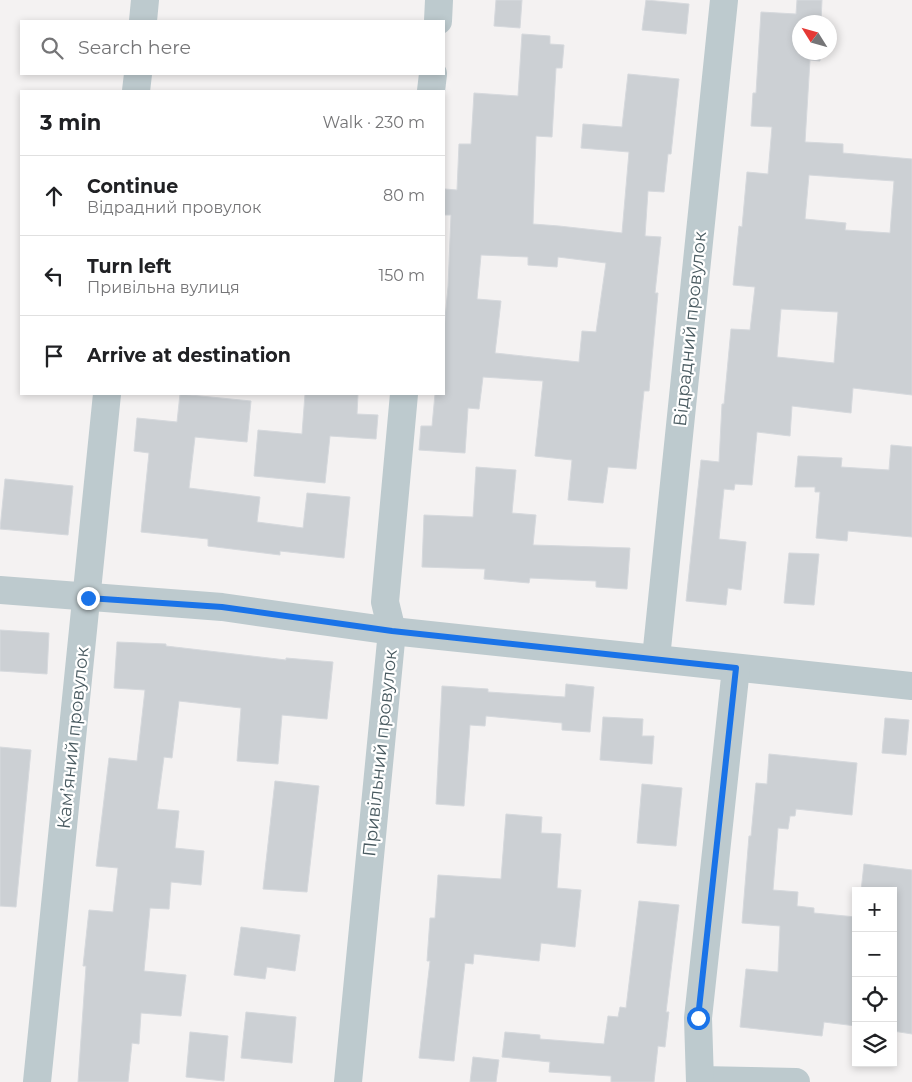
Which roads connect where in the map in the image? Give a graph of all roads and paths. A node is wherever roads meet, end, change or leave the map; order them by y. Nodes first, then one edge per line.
1 (145, 0) edge
2 (440, 0) edge
3 (724, 0) edge
4 (143, 20) edge
5 (438, 20) edge
6 (138, 75) edge
7 (433, 75) edge
8 (136, 90) edge
9 (431, 90) edge
10 (107, 395) edge
11 (404, 395) edge
12 (0, 590) edge
13 (88, 598) junction
14 (392, 631) junction
15 (656, 658) junction
16 (736, 668) junction
17 (912, 686) edge
18 (700, 1081) edge
19 (37, 1082) edge
20 (348, 1082) edge
21 (796, 1082) edge

1 - 4 street
2 - 5 street
3 - 15 street, Відрадний провулок
6 - 8 street
7 - 9 street
10 - 13 street, Камʼяний провулок
11 - 14 street, Привільний провулок
12 - 13 street
13 - 14 street
13 - 19 street, Камʼяний провулок
14 - 15 street
14 - 20 street, Привільний провулок
15 - 16 street
16 - 17 street
16 - 18 street
18 - 21 street

